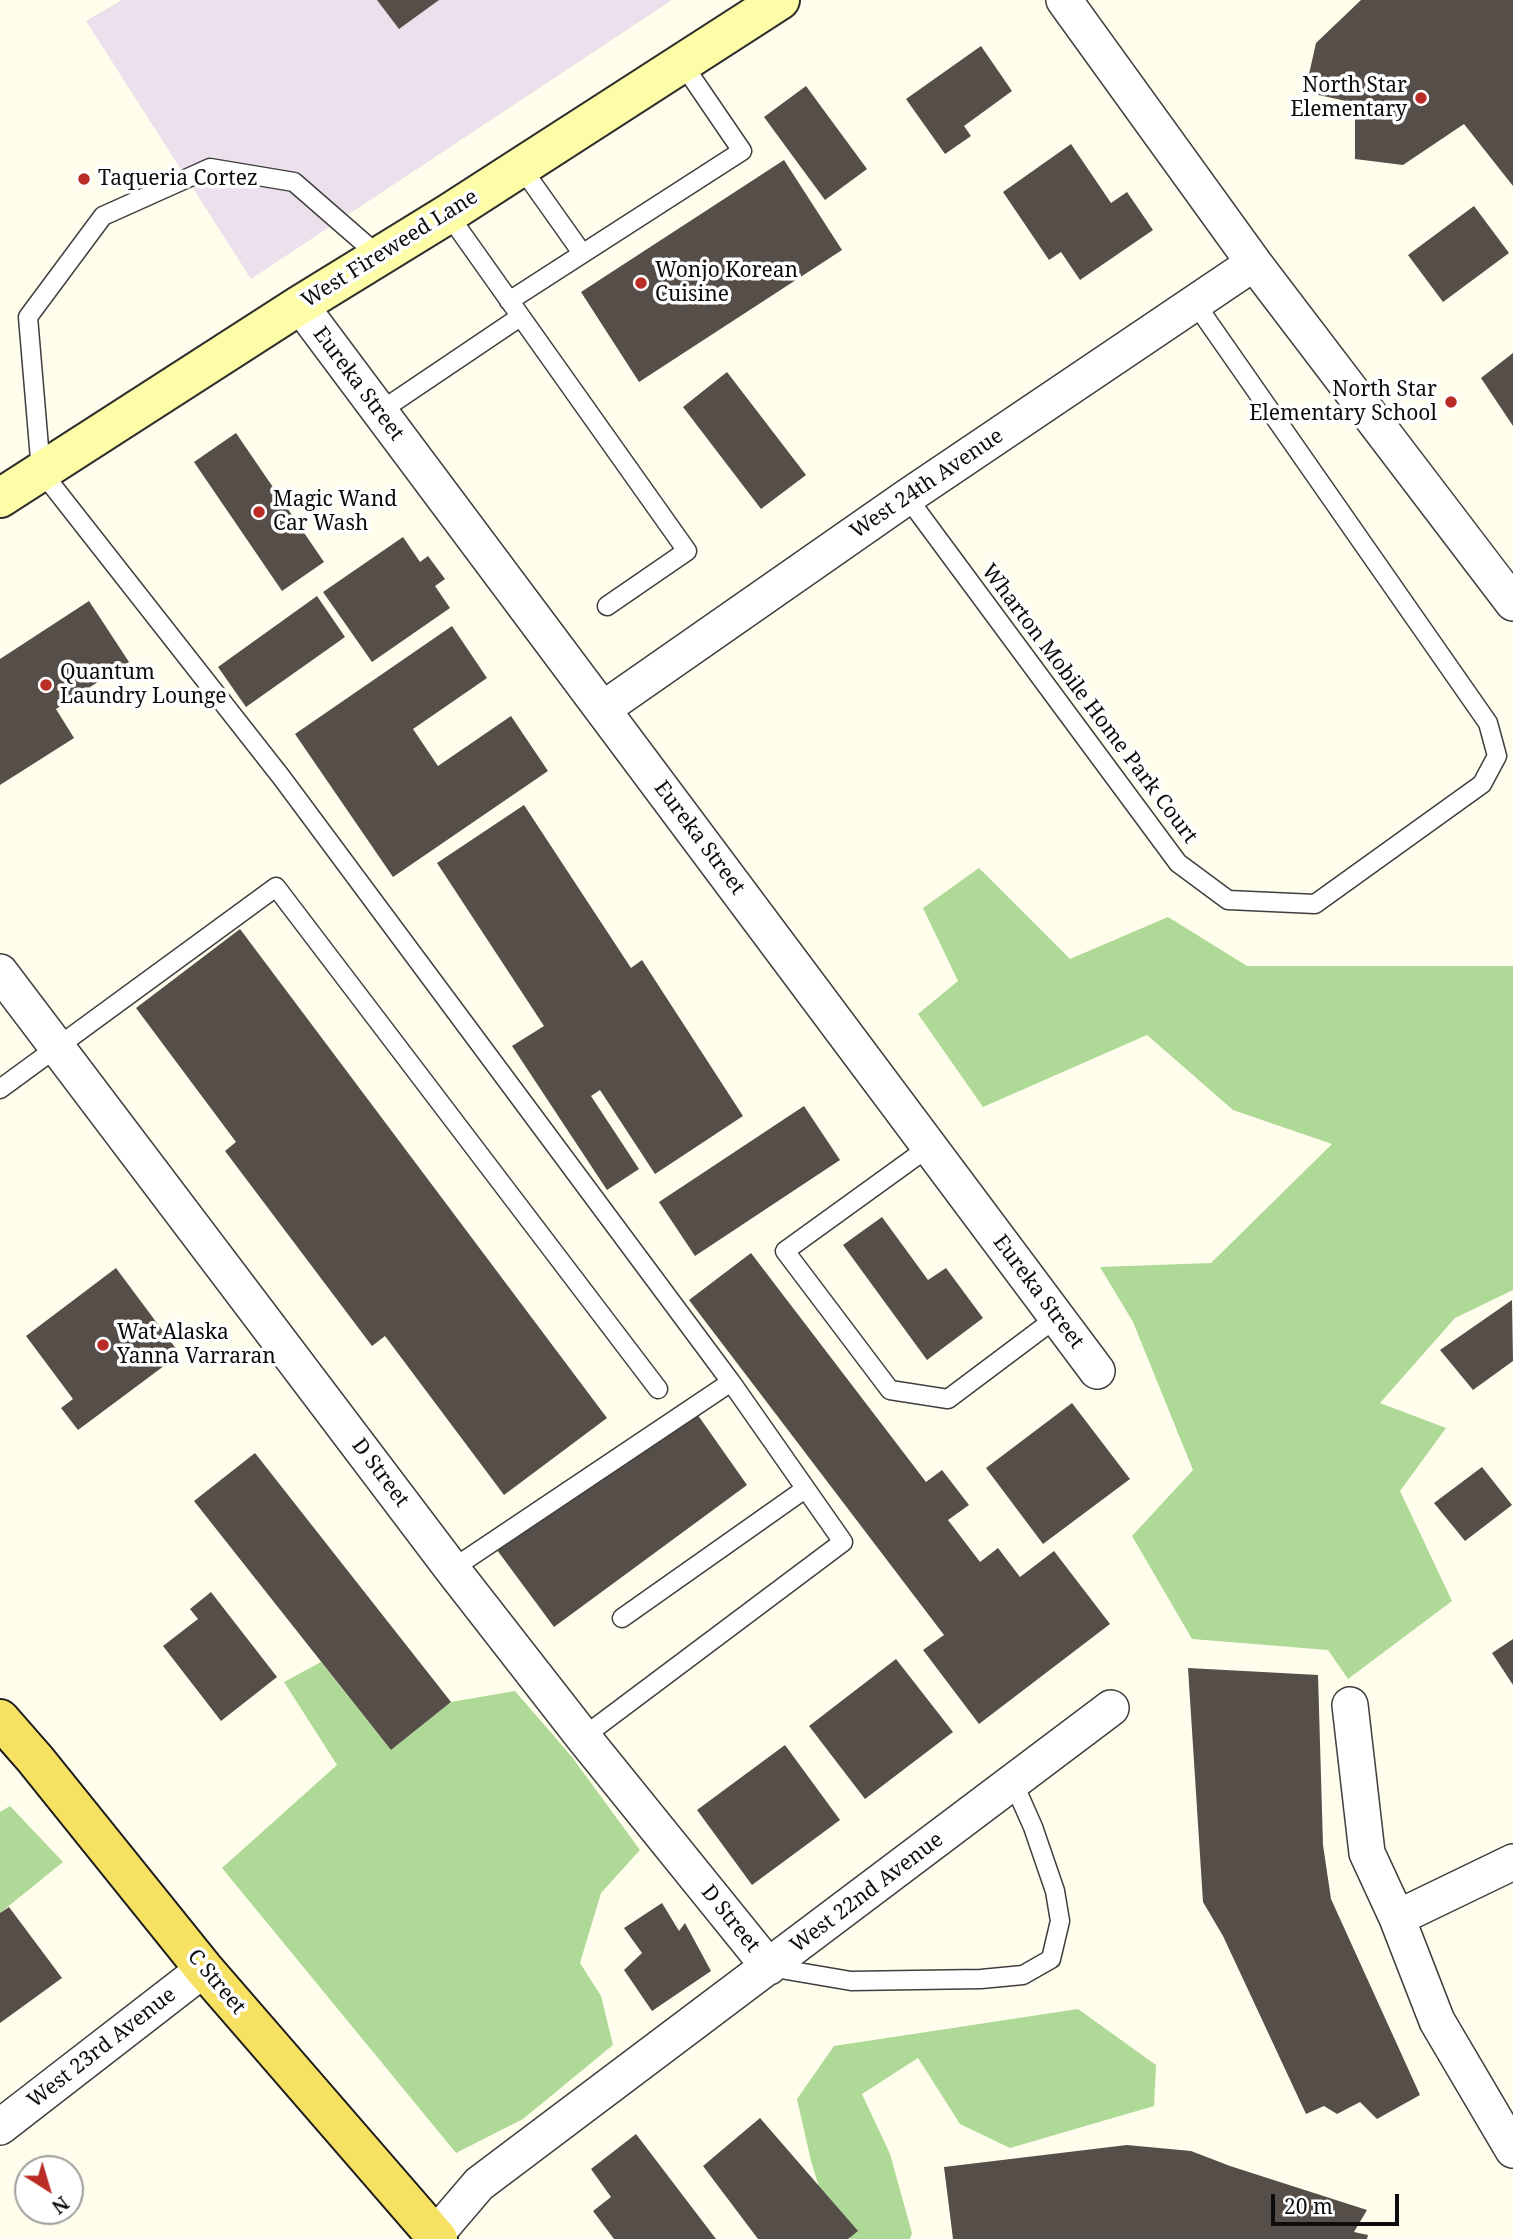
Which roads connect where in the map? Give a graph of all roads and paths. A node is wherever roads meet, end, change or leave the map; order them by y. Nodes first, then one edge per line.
1 (780, 0) edge
2 (1064, 0) edge
3 (682, 63) junction
4 (521, 167) junction
5 (448, 214) junction
6 (583, 253) junction
7 (379, 256) junction
8 (1254, 263) junction
9 (509, 301) junction
10 (1195, 303) junction
11 (300, 305) junction
12 (520, 317) junction
13 (379, 412) junction
14 (41, 471) junction
15 (907, 497) junction
16 (0, 498) edge
17 (1513, 603) edge
18 (607, 606) dead end
19 (603, 709) junction
20 (0, 972) edge
21 (58, 1048) junction
22 (0, 1090) edge
23 (929, 1147) junction
24 (1056, 1318) junction
25 (1097, 1371) dead end
26 (731, 1382) junction
27 (657, 1389) dead end
28 (806, 1489) junction
29 (452, 1569) junction
30 (622, 1618) dead end
31 (1350, 1705) dead end
32 (1111, 1708) dead end
33 (0, 1719) edge
34 (583, 1737) junction
35 (1013, 1782) junction
36 (1513, 1862) edge
37 (1397, 1918) junction
38 (769, 1967) junction
39 (205, 1969) junction
40 (0, 2127) edge
41 (1513, 2150) edge
42 (435, 2238) edge

1 - 3 main road, West Fireweed Lane
2 - 8 street
3 - 4 main road, West Fireweed Lane
3 - 6 lane
4 - 5 main road, West Fireweed Lane
4 - 6 lane
5 - 7 main road, West Fireweed Lane
5 - 9 lane
6 - 9 lane
7 - 11 main road, West Fireweed Lane
7 - 14 lane
8 - 10 street, West 24th Avenue
8 - 17 street
9 - 12 lane
10 - 15 street, West 24th Avenue
10 - 15 lane, Wharton Mobile Home Park Court
11 - 13 street, Eureka Street
11 - 14 main road, West Fireweed Lane
12 - 13 lane
12 - 18 lane
13 - 19 street, Eureka Street
14 - 16 main road, West Fireweed Lane
14 - 26 lane
15 - 19 street, West 24th Avenue
19 - 23 street, Eureka Street
20 - 21 street, D Street
21 - 22 lane
21 - 27 lane
21 - 29 street, D Street
23 - 24 street, Eureka Street
23 - 24 lane
24 - 25 street, Eureka Street
26 - 28 lane
26 - 29 lane
28 - 30 lane
28 - 34 lane
29 - 34 street, D Street
31 - 37 street
32 - 35 street, West 22nd Avenue
33 - 39 main road, C Street
34 - 38 street, D Street
35 - 38 street, West 22nd Avenue
35 - 38 lane
36 - 37 street
37 - 41 street
38 - 42 street, West 22nd Avenue
39 - 40 street, West 23rd Avenue
39 - 42 main road, C Street

